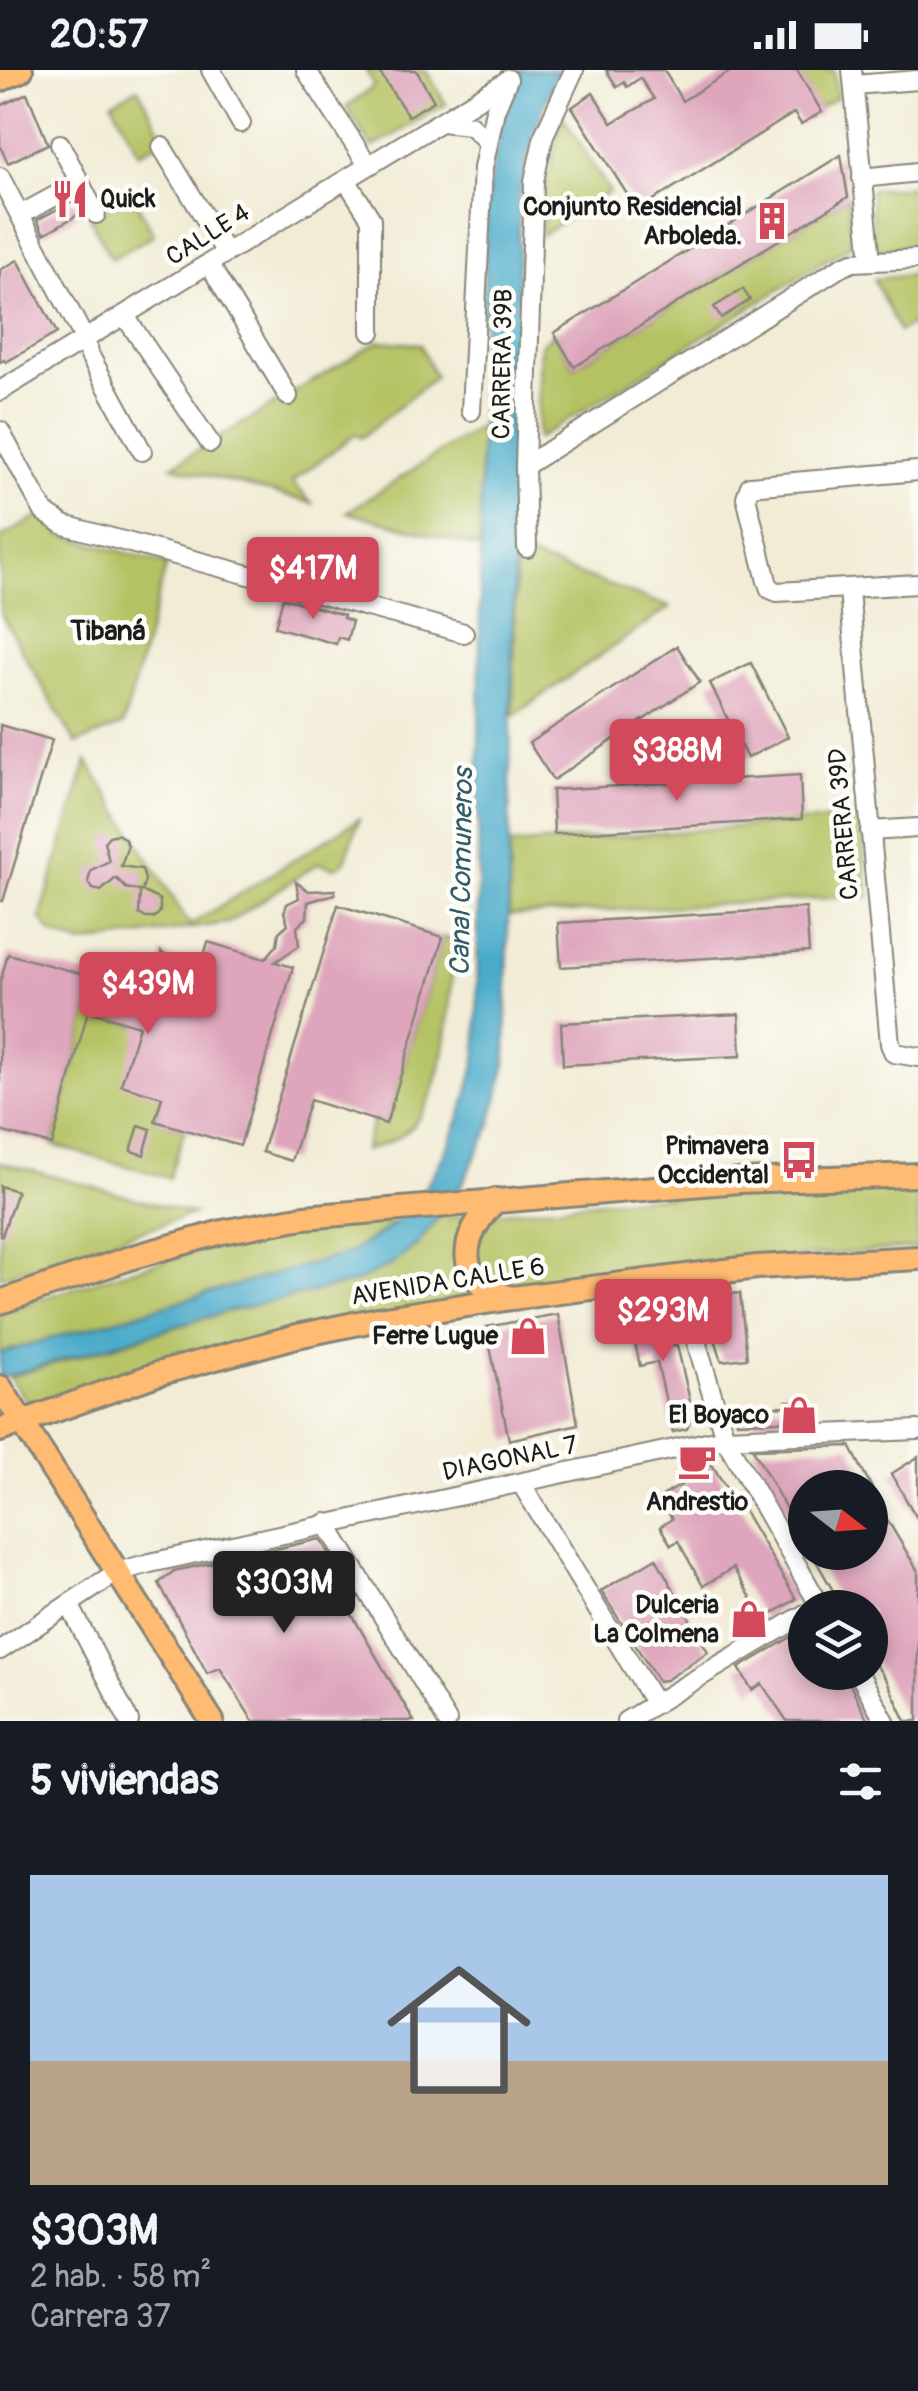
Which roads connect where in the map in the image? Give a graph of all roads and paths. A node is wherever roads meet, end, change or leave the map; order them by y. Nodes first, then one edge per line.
1 (21, 70) edge
2 (211, 70) edge
3 (306, 70) edge
4 (574, 70) edge
5 (510, 76) edge
6 (853, 78) edge
7 (0, 80) edge
8 (918, 80) edge
9 (240, 122) dead end
10 (441, 122) junction
11 (487, 141) junction
12 (60, 144) dead end
13 (162, 148) dead end
14 (368, 165) junction
15 (918, 172) edge
16 (0, 177) edge
17 (862, 178) junction
18 (346, 180) junction
19 (79, 183) junction
20 (96, 214) dead end
21 (20, 215) junction
22 (226, 253) junction
23 (918, 258) edge
24 (871, 261) junction
25 (208, 264) junction
26 (125, 316) junction
27 (371, 332) dead end
28 (86, 340) junction
29 (0, 391) edge
30 (288, 396) dead end
31 (471, 411) dead end
32 (0, 430) edge
33 (210, 443) dead end
34 (142, 451) dead end
35 (525, 466) junction
36 (918, 471) edge
37 (528, 548) dead end
38 (918, 584) edge
39 (849, 590) junction
40 (464, 633) dead end
41 (918, 828) edge
42 (870, 831) junction
43 (918, 1056) edge
44 (918, 1175) edge
45 (487, 1201) junction
46 (918, 1258) edge
47 (678, 1277) junction
48 (512, 1298) junction
49 (0, 1302) edge
50 (0, 1387) edge
51 (23, 1422) junction
52 (0, 1430) edge
53 (918, 1430) edge
54 (725, 1438) junction
55 (522, 1483) junction
56 (326, 1523) junction
57 (118, 1572) junction
58 (805, 1590) edge
59 (69, 1604) junction
60 (788, 1624) edge
61 (0, 1650) edge
62 (868, 1690) edge
63 (655, 1704) junction
64 (129, 1721) edge
65 (212, 1721) edge
66 (447, 1721) edge
67 (626, 1721) edge
68 (886, 1721) edge

1 - 7 main road
2 - 9 street
3 - 14 street
4 - 35 street, CARRERA 39B
5 - 10 street, CALLE 4
5 - 11 street, CARRERA 39B
6 - 8 street
6 - 17 street
10 - 11 street
10 - 14 street, CALLE 4
11 - 31 street, CARRERA 39B
12 - 19 street
13 - 22 street
14 - 18 street, CALLE 4
15 - 17 street
16 - 21 street
17 - 24 street
18 - 22 street, CALLE 4
18 - 27 street
19 - 20 street
19 - 21 street
21 - 28 street
22 - 25 street, CALLE 4
23 - 24 street
24 - 35 street
25 - 26 street, CALLE 4
25 - 30 street
26 - 28 street, CALLE 4
26 - 33 street
28 - 29 street, CALLE 4
28 - 34 street
32 - 40 street
35 - 37 street, CARRERA 39B
36 - 39 street
38 - 39 street
39 - 42 street, CARRERA 39D
41 - 42 street
42 - 43 street, CARRERA 39D
44 - 45 main road
45 - 48 main road
45 - 49 main road
46 - 47 main road, AVENIDA CALLE 6
47 - 48 main road, AVENIDA CALLE 6
47 - 54 street
48 - 51 main road, AVENIDA CALLE 6
50 - 51 main road
51 - 52 main road, AVENIDA CALLE 6
51 - 57 main road
53 - 54 street, DIAGONAL 7
54 - 55 street, DIAGONAL 7
54 - 58 street
55 - 56 street, DIAGONAL 7
55 - 63 street
56 - 57 street, DIAGONAL 7
56 - 66 street
57 - 59 street, DIAGONAL 7
57 - 65 main road
59 - 61 street, DIAGONAL 7
59 - 64 street
60 - 63 street
62 - 68 street
63 - 67 street

